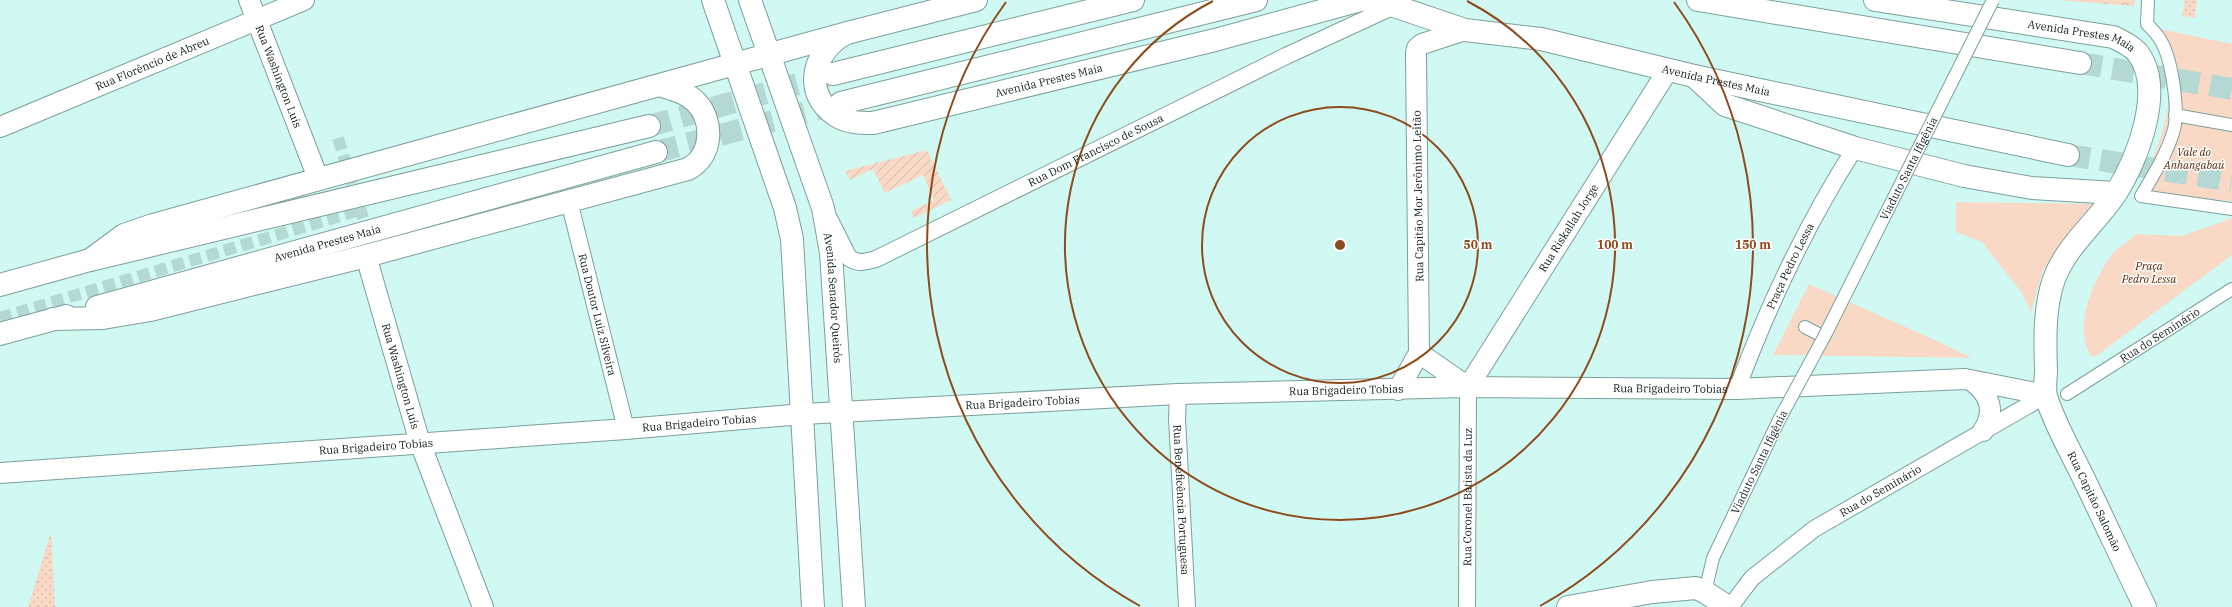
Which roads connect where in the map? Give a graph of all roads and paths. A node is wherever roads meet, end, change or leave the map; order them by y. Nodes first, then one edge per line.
1 (248, 0) edge
2 (304, 0) edge
3 (713, 0) edge
4 (750, 0) edge
5 (976, 0) edge
6 (1133, 0) edge
7 (1256, 0) edge
8 (1361, 0) edge
9 (1366, 0) edge
10 (1698, 0) edge
11 (1875, 0) edge
12 (1993, 0) edge
13 (2148, 0) edge
14 (1394, 6) junction
15 (256, 20) junction
16 (1465, 30) junction
17 (847, 32) junction
18 (770, 55) junction
19 (2080, 63) tunnel mouth
20 (735, 64) junction
21 (1668, 70) junction
22 (833, 74) tunnel mouth
23 (1694, 76) junction
24 (663, 86) junction
25 (841, 103) tunnel mouth
26 (2175, 115) junction
27 (2232, 125) edge
28 (649, 126) tunnel mouth
29 (0, 127) edge
30 (1855, 148) junction
31 (656, 152) tunnel mouth
32 (2068, 155) tunnel mouth
33 (318, 178) junction
34 (2116, 193) junction
35 (569, 201) junction
36 (823, 208) junction
37 (2232, 209) edge
38 (366, 256) junction
39 (90, 260) junction
40 (0, 285) edge
41 (2232, 289) edge
42 (53, 319) junction
43 (1805, 327) dead end
44 (0, 334) edge
45 (1824, 336) junction
46 (1419, 353) junction
47 (1972, 381) junction
48 (1468, 387) junction
49 (1737, 389) junction
50 (1398, 390) junction
51 (1178, 394) junction
52 (2056, 394) junction
53 (842, 411) junction
54 (803, 414) junction
55 (626, 429) junction
56 (1983, 431) junction
57 (420, 444) junction
58 (0, 473) edge
59 (1705, 592) junction
60 (483, 607) edge
61 (813, 607) edge
62 (854, 607) edge
63 (1187, 607) edge
64 (1467, 607) edge
65 (1568, 607) edge
66 (1729, 607) edge
67 (2145, 607) edge

1 - 15 street, Rua Washington Luís
2 - 15 street, Rua Florêncio de Abreu
3 - 20 main road
4 - 18 main road, Avenida Senador Queirós
5 - 17 main road, Avenida Prestes Maia
6 - 22 main road
7 - 25 main road
8 - 17 main road, Avenida Prestes Maia
9 - 14 main road, Avenida Prestes Maia
10 - 19 main road
11 - 34 main road, Avenida Prestes Maia
12 - 45 street, Viaduto Santa Ifigênia, bridge
13 - 26 street
14 - 16 main road, Avenida Prestes Maia
14 - 36 street, Rua Dom Francisco de Sousa
15 - 29 street, Rua Florêncio de Abreu
15 - 33 street, Rua Washington Luís
16 - 21 main road, Avenida Prestes Maia
16 - 46 street, Rua Capitão Mor Jerônimo Leitão
17 - 18 main road, Avenida Prestes Maia
18 - 20 main road, Avenida Prestes Maia
18 - 36 main road, Avenida Senador Queirós
20 - 24 main road, Avenida Prestes Maia
20 - 54 main road
21 - 23 main road, Avenida Prestes Maia
21 - 48 street, Rua Riskallah Jorge
23 - 30 main road
23 - 32 main road, Avenida Prestes Maia
24 - 33 main road, Avenida Prestes Maia
24 - 35 main road
26 - 27 street
26 - 37 street
28 - 39 main road
30 - 34 main road
30 - 49 street, Praça Pedro Lessa
31 - 42 main road, Avenida Prestes Maia
33 - 39 main road, Avenida Prestes Maia
34 - 52 main road
35 - 38 main road
35 - 55 street, Rua Doutor Luiz Silveira
36 - 53 main road, Avenida Senador Queirós
38 - 42 main road
38 - 57 street, Rua Washington Luís
39 - 40 main road
41 - 52 street, Rua do Seminário
42 - 44 main road, Avenida Prestes Maia
43 - 45 street
45 - 59 street, Viaduto Santa Ifigênia, bridge
46 - 48 street
46 - 50 street
47 - 49 street, Rua Brigadeiro Tobias
47 - 52 street, Rua Brigadeiro Tobias
47 - 56 street
48 - 49 street, Rua Brigadeiro Tobias
48 - 50 street, Rua Brigadeiro Tobias
48 - 64 street, Rua Coronel Batista da Luz
50 - 51 street, Rua Brigadeiro Tobias
51 - 53 street, Rua Brigadeiro Tobias
51 - 63 street, Rua Beneficência Portuguesa
52 - 56 street, Rua do Seminário
52 - 67 main road, Rua Capitão Salomão
53 - 54 street, Rua Brigadeiro Tobias
53 - 62 main road, Avenida Senador Queirós
54 - 55 street, Rua Brigadeiro Tobias
54 - 61 main road
55 - 57 street, Rua Brigadeiro Tobias
56 - 66 street, Rua do Seminário
57 - 58 street, Rua Brigadeiro Tobias
57 - 60 street, Rua Washington Luís
59 - 65 main road
59 - 66 main road

